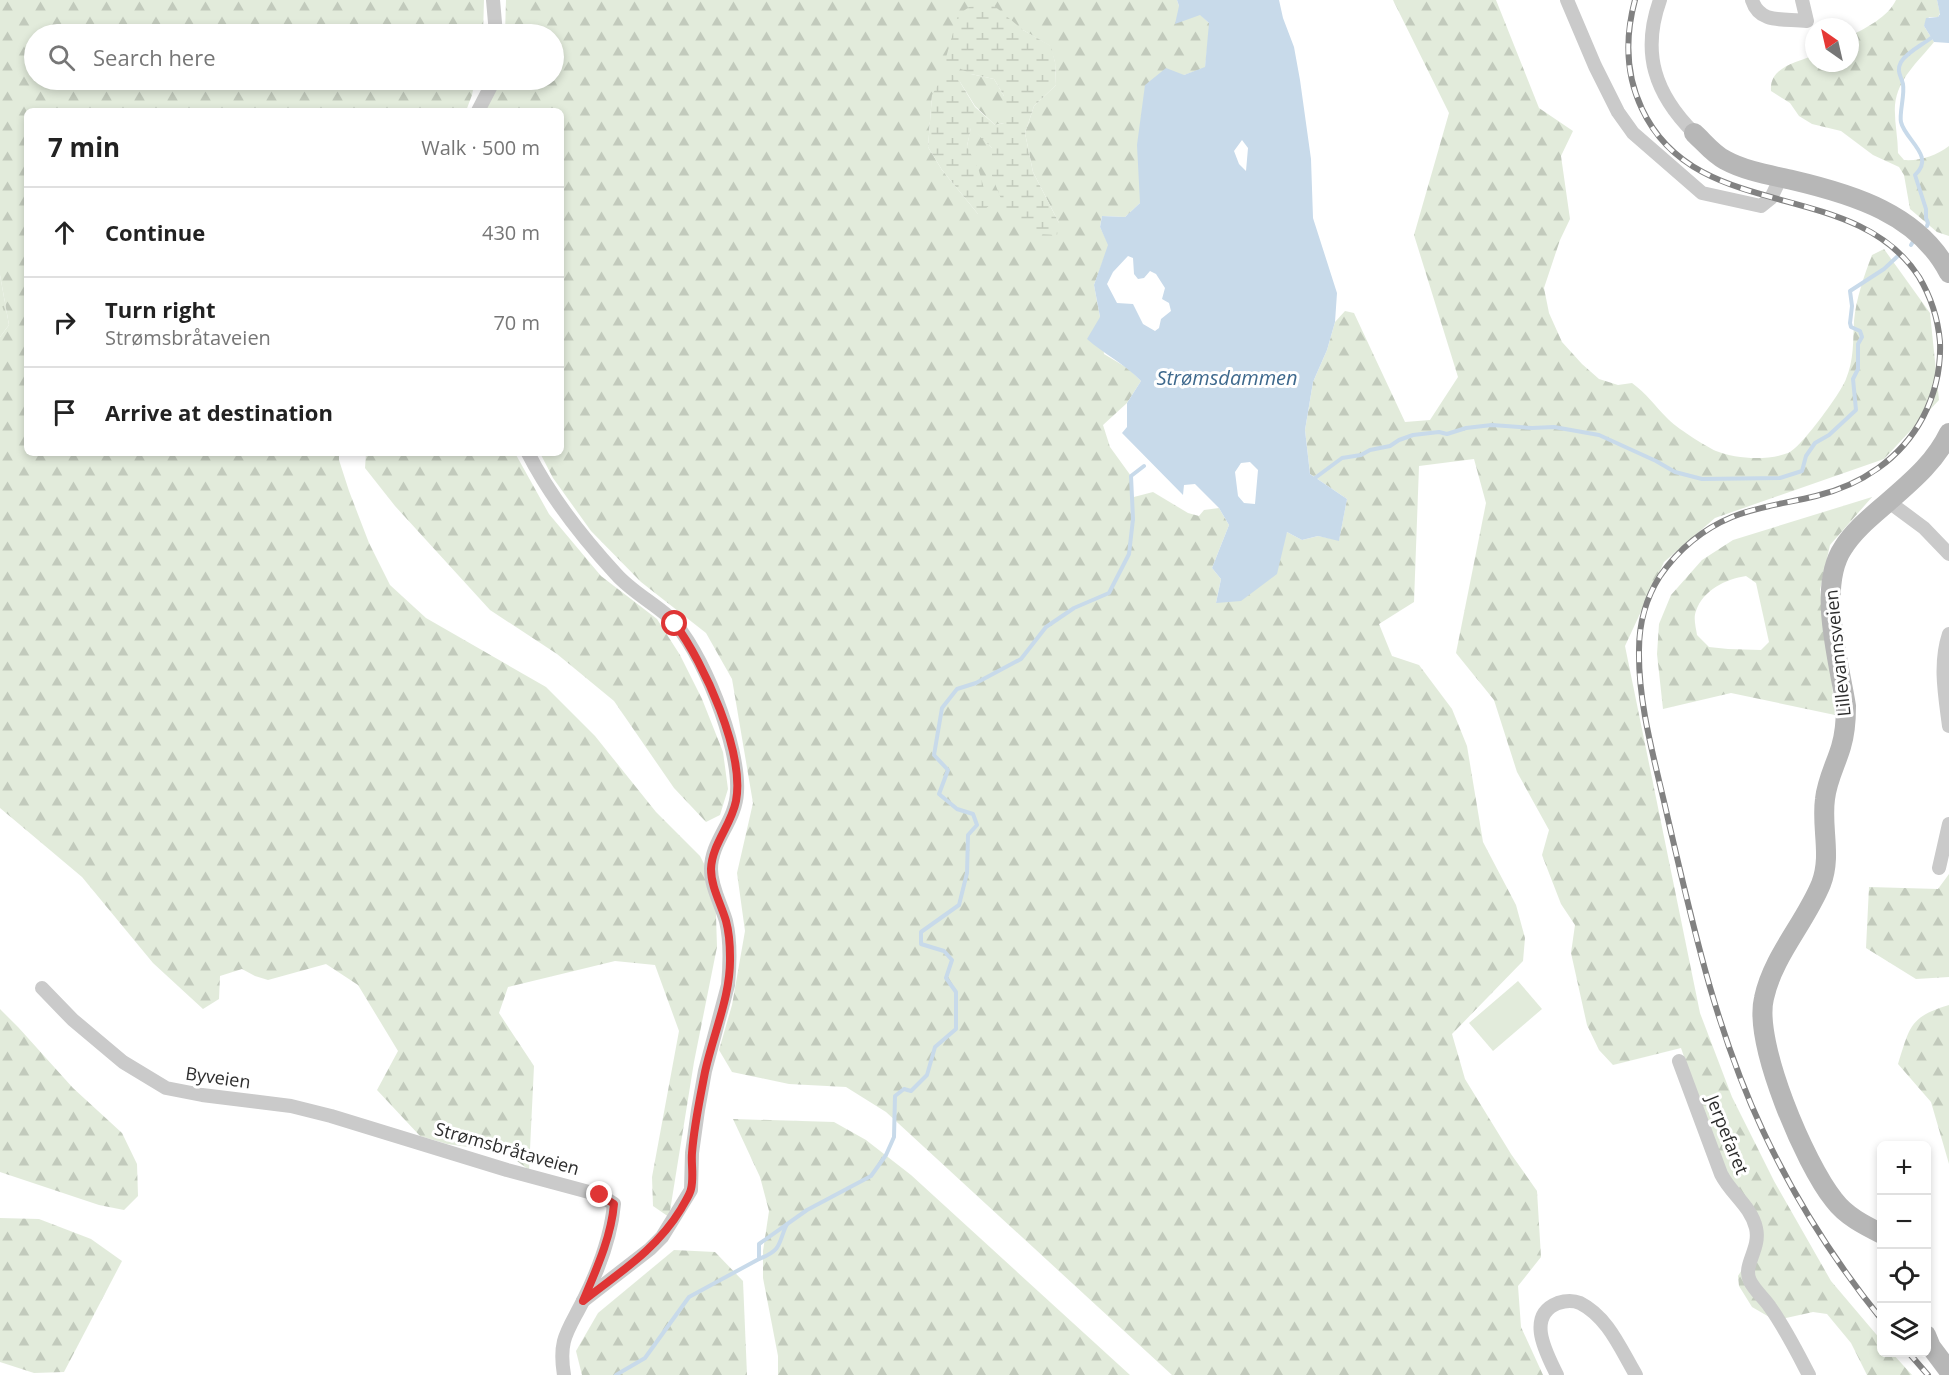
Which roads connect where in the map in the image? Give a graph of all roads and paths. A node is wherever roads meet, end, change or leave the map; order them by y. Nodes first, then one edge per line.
1 (493, 0) edge
2 (1567, 0) edge
3 (1660, 0) edge
4 (1752, 0) edge
5 (1802, 0) edge
6 (495, 24) edge
7 (489, 90) edge
8 (480, 108) edge
9 (1694, 133) joint
10 (1781, 177) junction
11 (1948, 268) edge
12 (1949, 433) edge
13 (530, 456) edge
14 (1888, 502) junction
15 (1949, 554) edge
16 (1949, 634) edge
17 (1949, 726) edge
18 (1949, 824) edge
19 (1939, 868) dead end
20 (42, 988) dead end
21 (1679, 1061) dead end
22 (421, 1143) joint
23 (1877, 1232) edge
24 (583, 1301) junction
25 (1931, 1347) edge
26 (1949, 1371) edge
27 (564, 1375) edge
28 (1557, 1375) edge
29 (1636, 1375) edge
30 (1809, 1375) edge

1 - 6 street
2 - 10 street
3 - 9 street
4 - 5 street
7 - 8 street
9 - 10 street
10 - 11 street
12 - 14 street, Lillevannsveien
13 - 24 street
14 - 15 street
14 - 23 street, Lillevannsveien
16 - 17 street
18 - 19 street
20 - 22 street, Byveien
21 - 30 street, Jerpefaret
22 - 24 street, Strømsbråtaveien
24 - 27 street, Strømsbråtaveien
25 - 26 street
28 - 29 street

